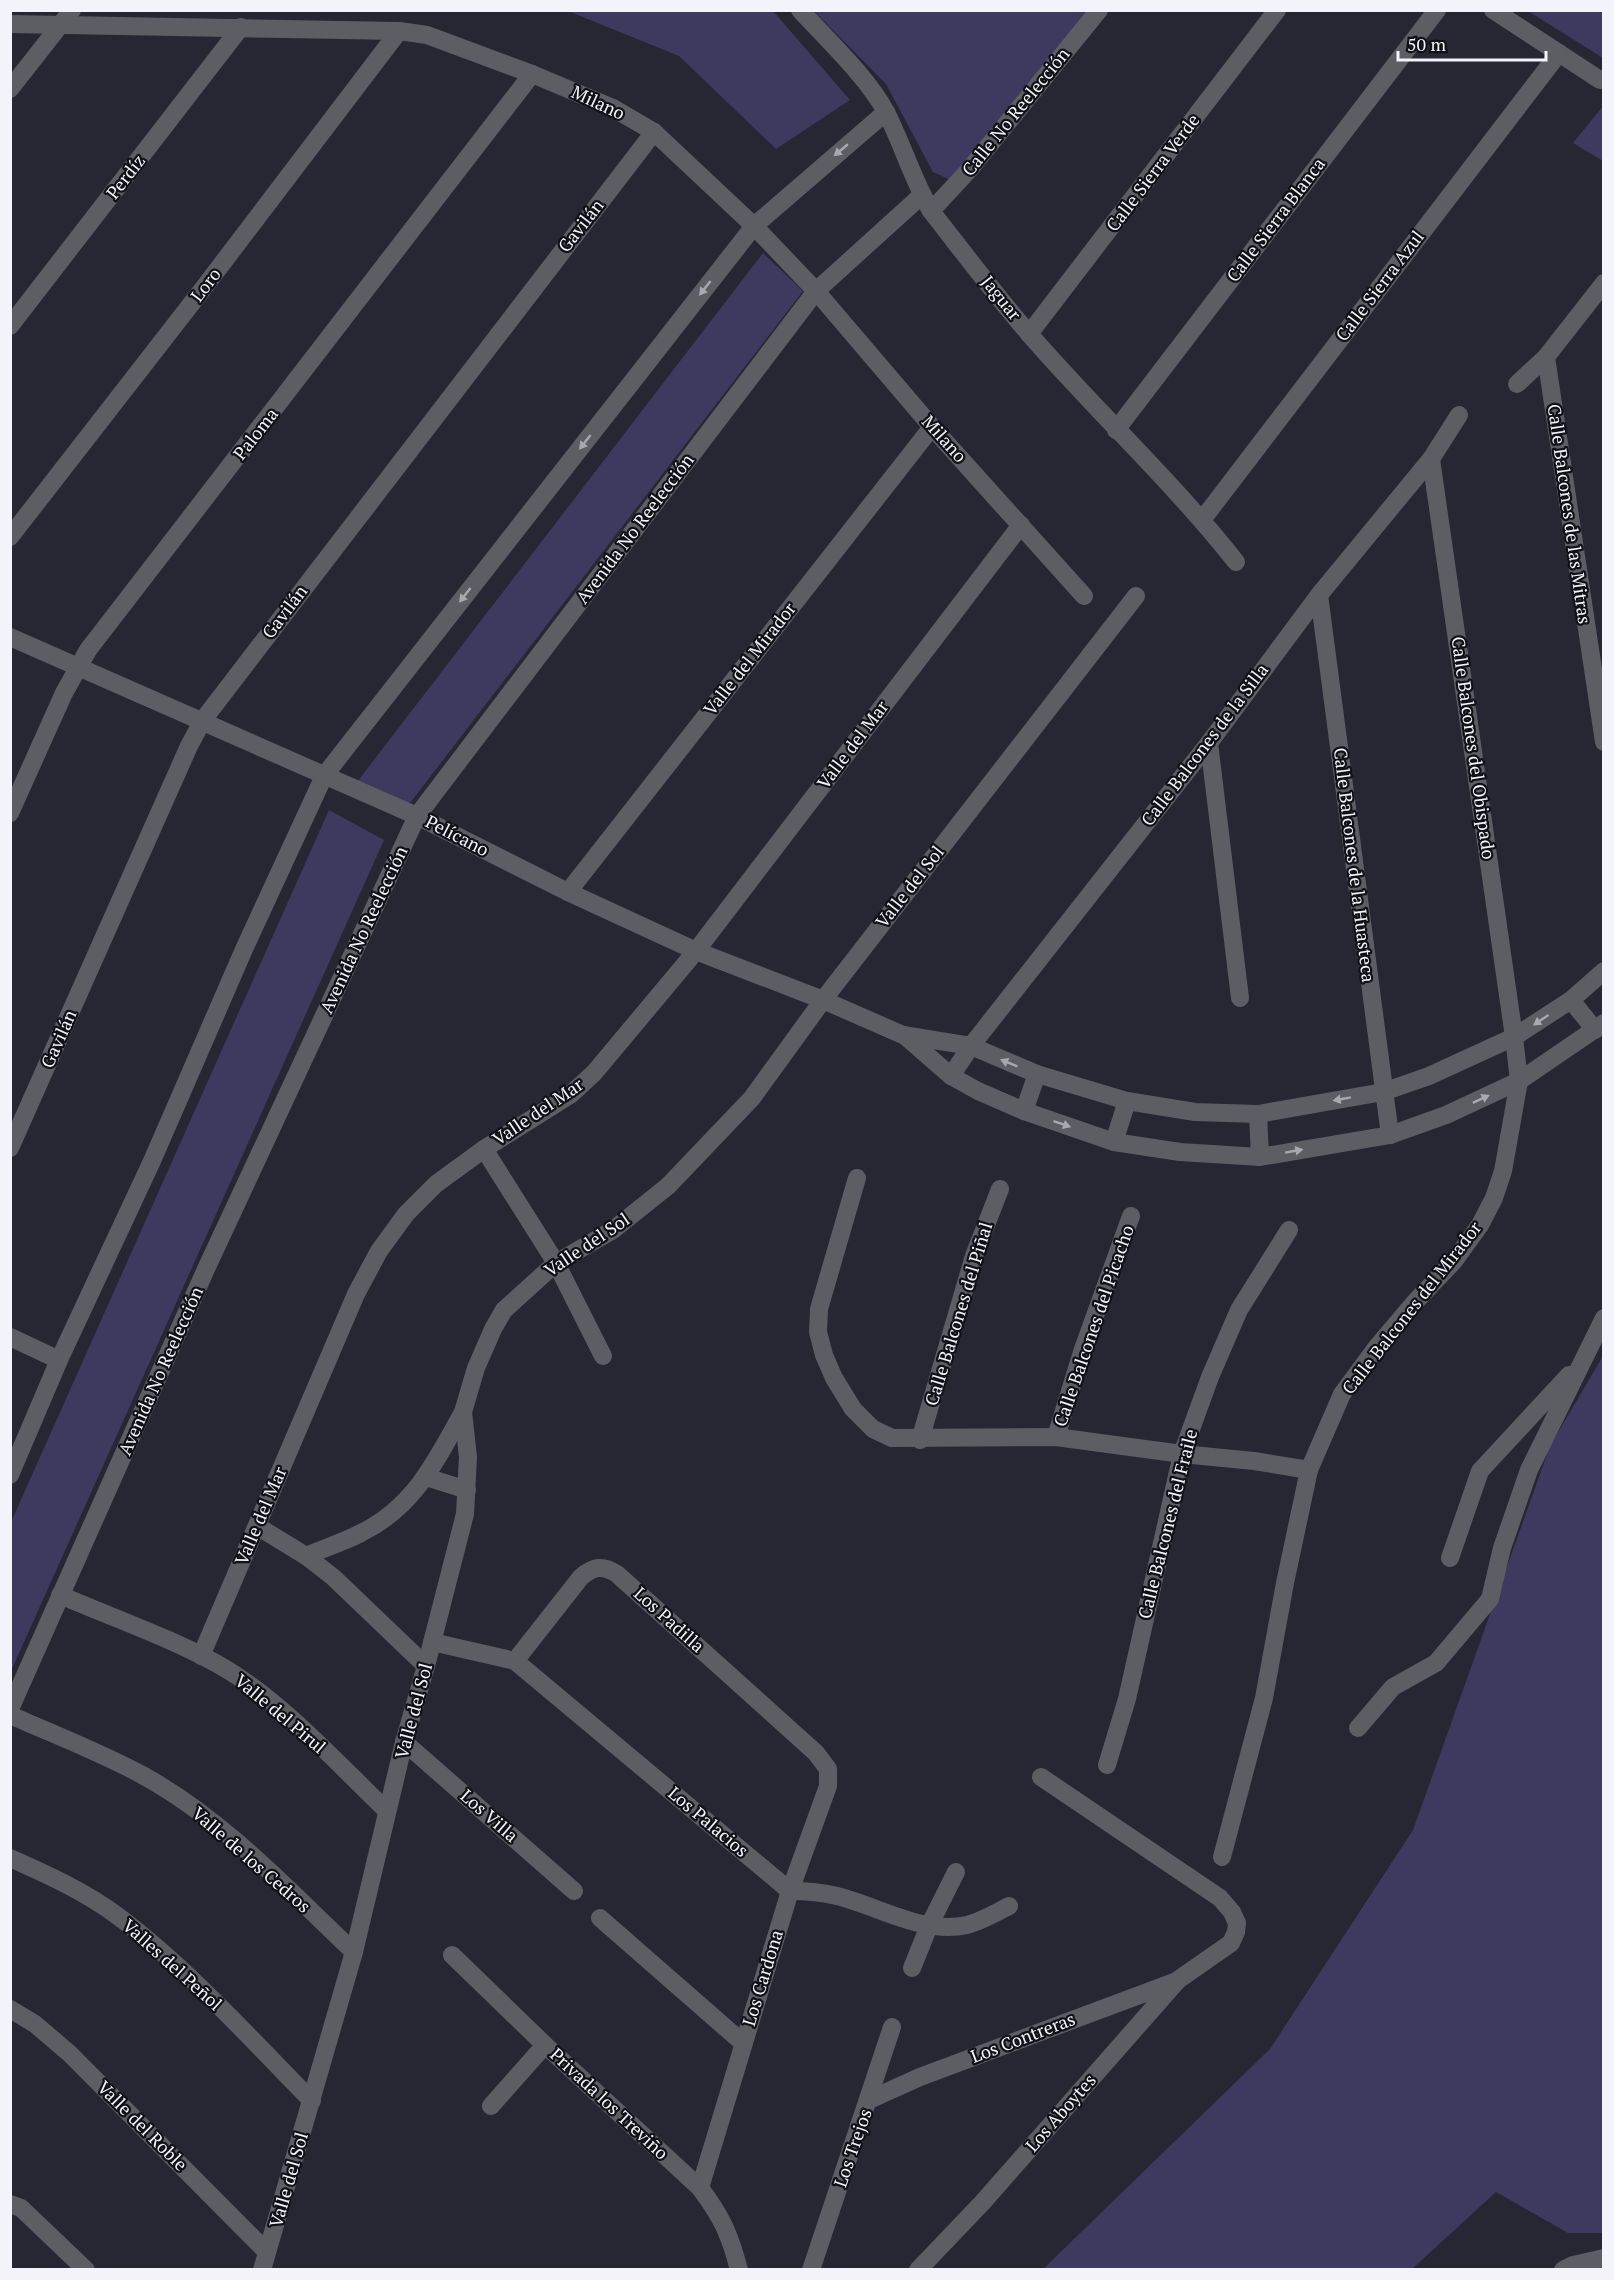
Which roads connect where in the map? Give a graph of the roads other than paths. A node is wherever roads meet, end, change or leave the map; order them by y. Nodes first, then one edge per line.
1 (72, 10) edge
2 (800, 10) edge
3 (1099, 10) edge
4 (1277, 10) edge
5 (1437, 10) edge
6 (1493, 10) edge
7 (10, 24) edge
8 (60, 26) junction
9 (241, 27) junction
10 (399, 31) junction
11 (1558, 53) junction
12 (532, 74) junction
13 (1600, 80) dead end
14 (10, 89) edge
15 (886, 112) junction
16 (654, 132) junction
17 (922, 195) junction
18 (931, 211) junction
19 (754, 226) junction
20 (1604, 283) edge
21 (816, 291) junction
22 (10, 326) edge
23 (1029, 334) junction
24 (1546, 357) junction
25 (1517, 384) dead end
26 (1459, 415) dead end
27 (932, 427) junction
28 (1116, 430) junction
29 (1431, 459) junction
30 (1202, 520) junction
31 (1021, 525) junction
32 (10, 537) edge
33 (1236, 562) dead end
34 (1319, 595) junction
35 (1084, 596) dead end
36 (1136, 596) dead end
37 (10, 637) edge
38 (78, 665) junction
39 (203, 720) junction
40 (1604, 742) edge
41 (1209, 743) junction
42 (324, 776) junction
43 (10, 813) edge
44 (417, 816) junction
45 (568, 892) junction
46 (696, 951) junction
47 (1604, 971) edge
48 (1240, 998) dead end
49 (823, 1000) junction
50 (1570, 1000) junction
51 (1599, 1027) edge
52 (903, 1035) junction
53 (1514, 1037) junction
54 (971, 1046) junction
55 (1037, 1074) junction
56 (951, 1076) junction
57 (1518, 1081) junction
58 (1383, 1092) junction
59 (1127, 1101) junction
60 (1024, 1111) junction
61 (1258, 1114) junction
62 (1390, 1135) junction
63 (1114, 1142) junction
64 (10, 1148) edge
65 (484, 1149) junction
66 (1260, 1157) junction
67 (857, 1178) dead end
68 (1000, 1189) dead end
69 (1131, 1216) dead end
70 (1289, 1230) dead end
71 (556, 1263) junction
72 (1604, 1317) edge
73 (10, 1337) edge
74 (603, 1356) dead end
75 (59, 1360) junction
76 (1582, 1361) junction
77 (463, 1412) junction
78 (1056, 1437) junction
79 (920, 1440) junction
80 (1182, 1454) junction
81 (1310, 1470) junction
82 (10, 1474) edge
83 (426, 1478) junction
84 (467, 1491) junction
85 (257, 1526) junction
86 (306, 1556) junction
87 (1450, 1558) dead end
88 (60, 1595) junction
89 (432, 1642) junction
90 (201, 1656) junction
91 (515, 1661) junction
92 (426, 1666) junction
93 (10, 1709) edge
94 (10, 1715) edge
95 (1358, 1728) dead end
96 (404, 1742) junction
97 (1107, 1765) dead end
98 (828, 1769) joint
99 (1041, 1778) dead end
100 (387, 1811) junction
101 (1221, 1857) dead end
102 (10, 1858) edge
103 (956, 1872) dead end
104 (574, 1891) dead end
105 (790, 1891) junction
106 (1010, 1906) dead end
107 (600, 1918) dead end
108 (929, 1926) junction
109 (354, 1952) junction
110 (452, 1955) dead end
111 (912, 1968) dead end
112 (1179, 1980) junction
113 (10, 2008) edge
114 (892, 2027) dead end
115 (743, 2043) junction
116 (545, 2044) junction
117 (869, 2100) junction
118 (312, 2101) junction
119 (490, 2106) dead end
120 (700, 2188) junction
121 (10, 2204) edge
122 (1604, 2258) edge
123 (265, 2261) edge
124 (86, 2270) edge
125 (739, 2270) edge
126 (811, 2270) edge
127 (918, 2270) edge
128 (1563, 2270) edge

1 - 8 street
2 - 15 street, Jaguar
3 - 18 street, Calle No Reelección
4 - 23 street, Calle Sierra Verde
5 - 28 street, Calle Sierra Blanca
6 - 11 street
7 - 8 street, Milano
8 - 9 street, Milano
8 - 14 street
9 - 10 street, Milano
9 - 22 street, Perdíz
10 - 12 street, Milano
10 - 32 street, Loro
11 - 13 street
11 - 30 street, Calle Sierra Azul
12 - 16 street, Milano
12 - 38 street, Paloma
15 - 17 street, Jaguar
15 -> 19 street
16 - 19 street, Milano
16 - 39 street, Gavilán
17 - 18 street, Jaguar
17 - 21 street, Avenida No Reelección
18 - 23 street, Jaguar
19 - 21 street, Milano
19 -> 42 street
20 - 24 street
21 - 27 street, Milano
21 - 44 street, Avenida No Reelección
23 - 28 street, Jaguar
24 - 25 street
24 - 40 street, Calle Balcones de las Mitras
26 - 29 street, Calle Balcones de la Silla
27 - 31 street, Milano
27 - 45 street, Valle del Mirador
28 - 30 street, Jaguar
29 - 34 street, Calle Balcones de la Silla
29 - 53 street, Calle Balcones del Obispado
30 - 33 street, Jaguar
31 - 35 street, Milano
31 - 46 street, Valle del Mar
34 - 41 street, Calle Balcones de la Silla
34 - 58 street, Calle Balcones de la Huasteca
36 - 49 street, Valle del Sol
37 - 38 street, Pelícano
38 - 39 street, Pelícano
38 - 43 street, Paloma
39 - 42 street, Pelícano
39 - 64 street, Gavilán
41 - 48 street
41 - 54 street, Calle Balcones de la Silla
42 - 44 street, Pelícano
42 - 75 street
44 - 45 street, Pelícano
44 - 88 street, Avenida No Reelección
45 - 46 street, Pelícano
46 - 49 street, Pelícano
46 - 65 street, Valle del Mar
47 - 50 street
49 - 52 street, Pelícano
49 - 71 street, Valle del Sol
50 - 51 street
50 -> 53 street
51 - 57 street
52 - 54 street, Pelícano
52 - 56 street, Pelícano
53 - 57 street, Calle Balcones del Mirador
53 - 58 street
55 -> 54 street
54 - 56 street, Calle Balcones de la Silla
55 - 59 street
55 - 60 street
56 - 60 street
62 -> 57 street
57 - 81 street, Calle Balcones del Mirador
58 -> 61 street
58 - 62 street, Calle Balcones de la Huasteca
59 - 61 street
59 - 63 street
60 -> 63 street
61 - 66 street
66 -> 62 street
63 - 66 street
65 - 71 street
65 - 85 street, Valle del Mar
67 - 79 street
68 - 79 street, Calle Balcones del Piñal
69 - 78 street, Calle Balcones del Picacho
70 - 80 street, Calle Balcones del Fraile
71 - 74 street
71 - 77 street, Valle del Sol
72 - 76 street
73 - 75 street
75 - 82 street
76 - 87 street
76 - 95 street
77 - 83 street
77 - 84 street, Valle del Sol
78 - 79 street
78 - 80 street
80 - 81 street
80 - 97 street, Calle Balcones del Fraile
81 - 101 street, Calle Balcones del Mirador
83 - 84 street
83 - 86 street
84 - 89 street, Valle del Sol
85 - 86 street
85 - 90 street, Valle del Mar
86 - 92 street
88 - 90 street, Valle del Pirul
88 - 93 street, Avenida No Reelección
89 - 91 street, Los Palacios
89 - 92 street, Valle del Sol
90 - 100 street, Valle del Pirul
91 - 98 street, Los Padilla
91 - 105 street, Los Palacios
92 - 96 street, Valle del Sol
94 - 109 street, Valle de los Cedros
96 - 100 street, Valle del Sol
96 - 104 street, Los Villa
98 - 105 street, Los Cardona
99 - 112 street, Los Aboytes
100 - 109 street, Valle del Sol
102 - 118 street, Valles del Peñol
103 - 108 street
105 - 108 street
105 - 115 street, Los Cardona
106 - 108 street
107 - 115 street
108 - 111 street
109 - 118 street, Valle del Sol
110 - 116 street, Privada los Treviño
112 - 117 street, Los Contreras
112 - 127 street, Los Aboytes
113 - 123 street, Valle del Roble
114 - 117 street, Los Trejos
115 - 120 street, Los Cardona
116 - 119 street
116 - 120 street, Privada los Treviño
117 - 126 street, Los Trejos
118 - 123 street, Valle del Sol
120 - 125 street, Privada los Treviño
121 - 124 street
122 - 128 street

